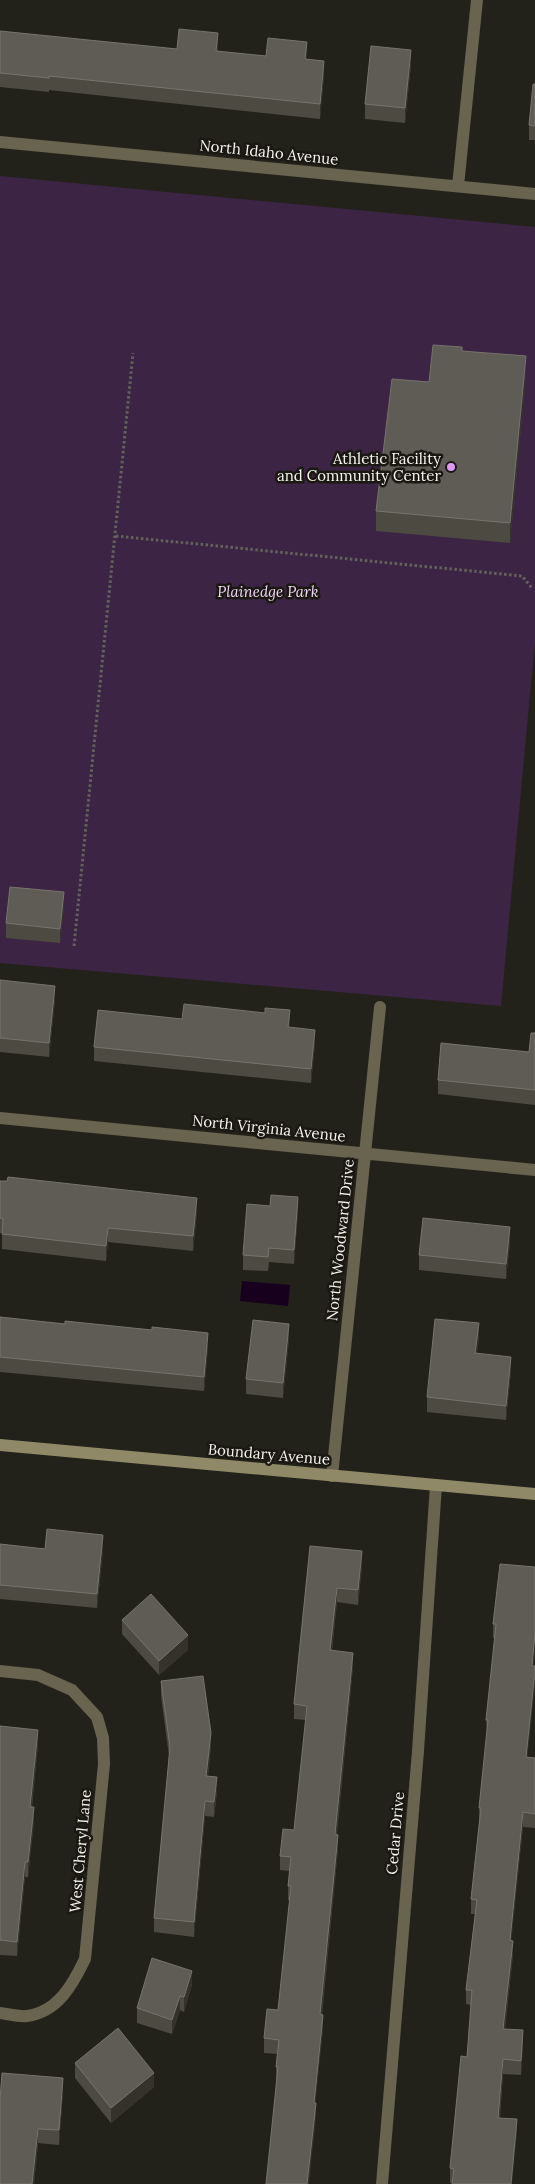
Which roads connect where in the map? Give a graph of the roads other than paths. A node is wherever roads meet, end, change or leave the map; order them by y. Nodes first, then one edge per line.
1 (477, 0) edge
2 (0, 142) edge
3 (458, 186) junction
4 (535, 194) edge
5 (380, 1007) dead end
6 (0, 1118) edge
7 (365, 1153) junction
8 (535, 1170) edge
9 (0, 1445) edge
10 (332, 1476) junction
11 (436, 1485) junction
12 (535, 1494) edge
13 (0, 1672) edge
14 (0, 2013) edge
15 (382, 2184) edge

1 - 3 street
2 - 3 street, North Idaho Avenue
3 - 4 street, North Idaho Avenue
5 - 7 street, North Woodward Drive
6 - 7 street, North Virginia Avenue
7 - 8 street, North Virginia Avenue
7 - 10 street, North Woodward Drive
9 - 10 main road, Boundary Avenue
10 - 11 main road, Boundary Avenue
11 - 12 main road, Boundary Avenue
11 - 15 street, Cedar Drive
13 - 14 street, West Cheryl Lane

